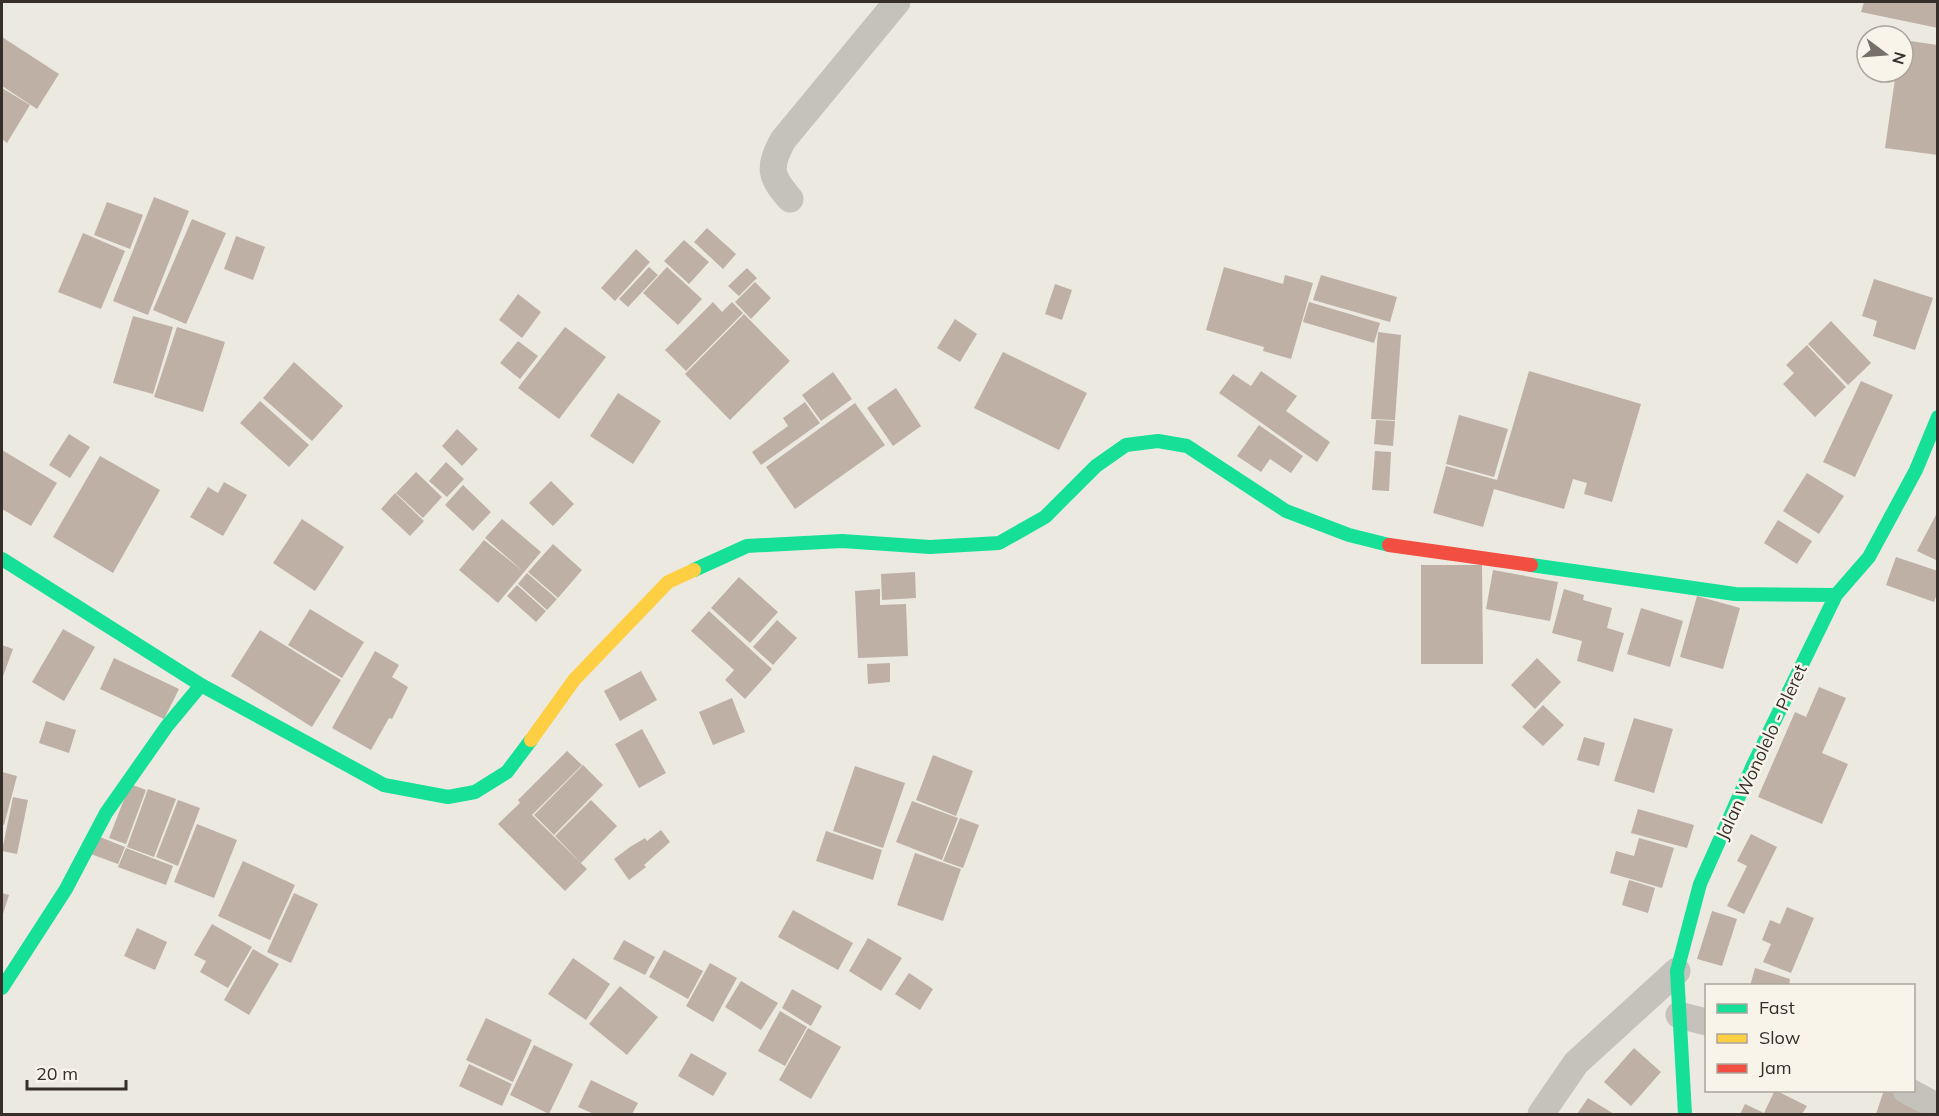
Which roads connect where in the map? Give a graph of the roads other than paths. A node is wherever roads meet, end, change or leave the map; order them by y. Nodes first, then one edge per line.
1 (897, 2) edge
2 (790, 199) dead end
3 (1938, 417) edge
4 (2, 559) edge
5 (1836, 595) junction
6 (201, 685) junction
7 (1677, 971) junction
8 (2, 988) edge
9 (1679, 1015) junction
10 (1705, 1022) edge
11 (1910, 1092) edge
12 (1938, 1107) edge
13 (1541, 1114) edge
14 (1685, 1114) edge

1 - 2 street
3 - 5 street, Jalan Wonolelo - Pleret
4 - 6 street
5 - 6 street
5 - 7 street, Jalan Wonolelo - Pleret
6 - 8 street
7 - 9 street, Jalan Wonolelo - Pleret
7 - 13 street
9 - 10 street
9 - 14 street, Jalan Wonolelo - Pleret
11 - 12 street

